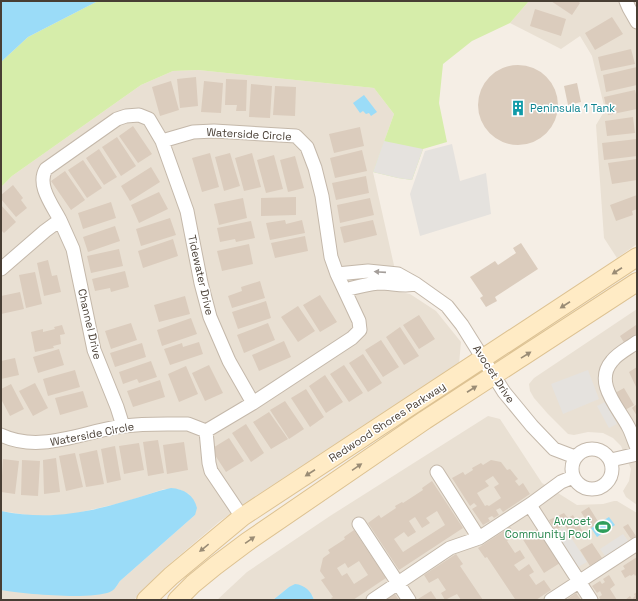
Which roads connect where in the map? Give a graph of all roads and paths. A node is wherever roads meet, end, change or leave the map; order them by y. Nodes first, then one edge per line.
1 (626, 1) edge
2 (637, 22) edge
3 (162, 142) junction
4 (60, 220) junction
5 (637, 258) edge
6 (1, 269) edge
7 (338, 274) junction
8 (637, 282) edge
9 (416, 284) junction
10 (345, 290) junction
11 (637, 342) edge
12 (482, 359) junction
13 (493, 376) junction
14 (253, 403) junction
15 (123, 426) junction
16 (206, 431) junction
17 (1, 435) edge
18 (637, 448) edge
19 (637, 454) edge
20 (576, 457) junction
21 (611, 460) junction
22 (437, 472) dead end
23 (573, 477) junction
24 (531, 504) junction
25 (242, 517) junction
26 (359, 524) dead end
27 (479, 538) junction
28 (637, 544) edge
29 (579, 582) junction
30 (398, 583) junction
31 (146, 600) edge
32 (177, 600) edge
33 (373, 600) edge
34 (409, 600) edge
35 (551, 600) edge
36 (591, 600) edge

1 - 2 street
3 - 4 street
3 - 7 street, Waterside Circle
3 - 14 street, Tidewater Drive
4 - 6 street
4 - 15 street, Channel Drive
5 -> 12 main road, Redwood Shores Parkway
9 -> 7 street, Avocet Drive
7 - 10 street, Waterside Circle
13 -> 8 main road, Redwood Shores Parkway
9 - 10 street
9 - 12 street, Avocet Drive
10 - 14 street, Waterside Circle
11 - 18 street
12 - 13 street, Avocet Drive
12 -> 25 main road, Redwood Shores Parkway
13 - 20 street, Avocet Drive
32 -> 13 main road, Redwood Shores Parkway
14 - 16 street, Waterside Circle
15 - 16 street, Waterside Circle
15 - 17 street, Waterside Circle
16 - 25 street
19 - 21 street
20 - 21 street
20 - 23 street
21 - 23 street
22 - 27 street
23 - 24 street
24 - 27 street
24 - 29 street
25 -> 31 main road, Redwood Shores Parkway
26 - 30 street
27 - 30 street
28 - 29 street
29 - 35 street
29 - 36 street
30 - 33 street
30 - 34 street

